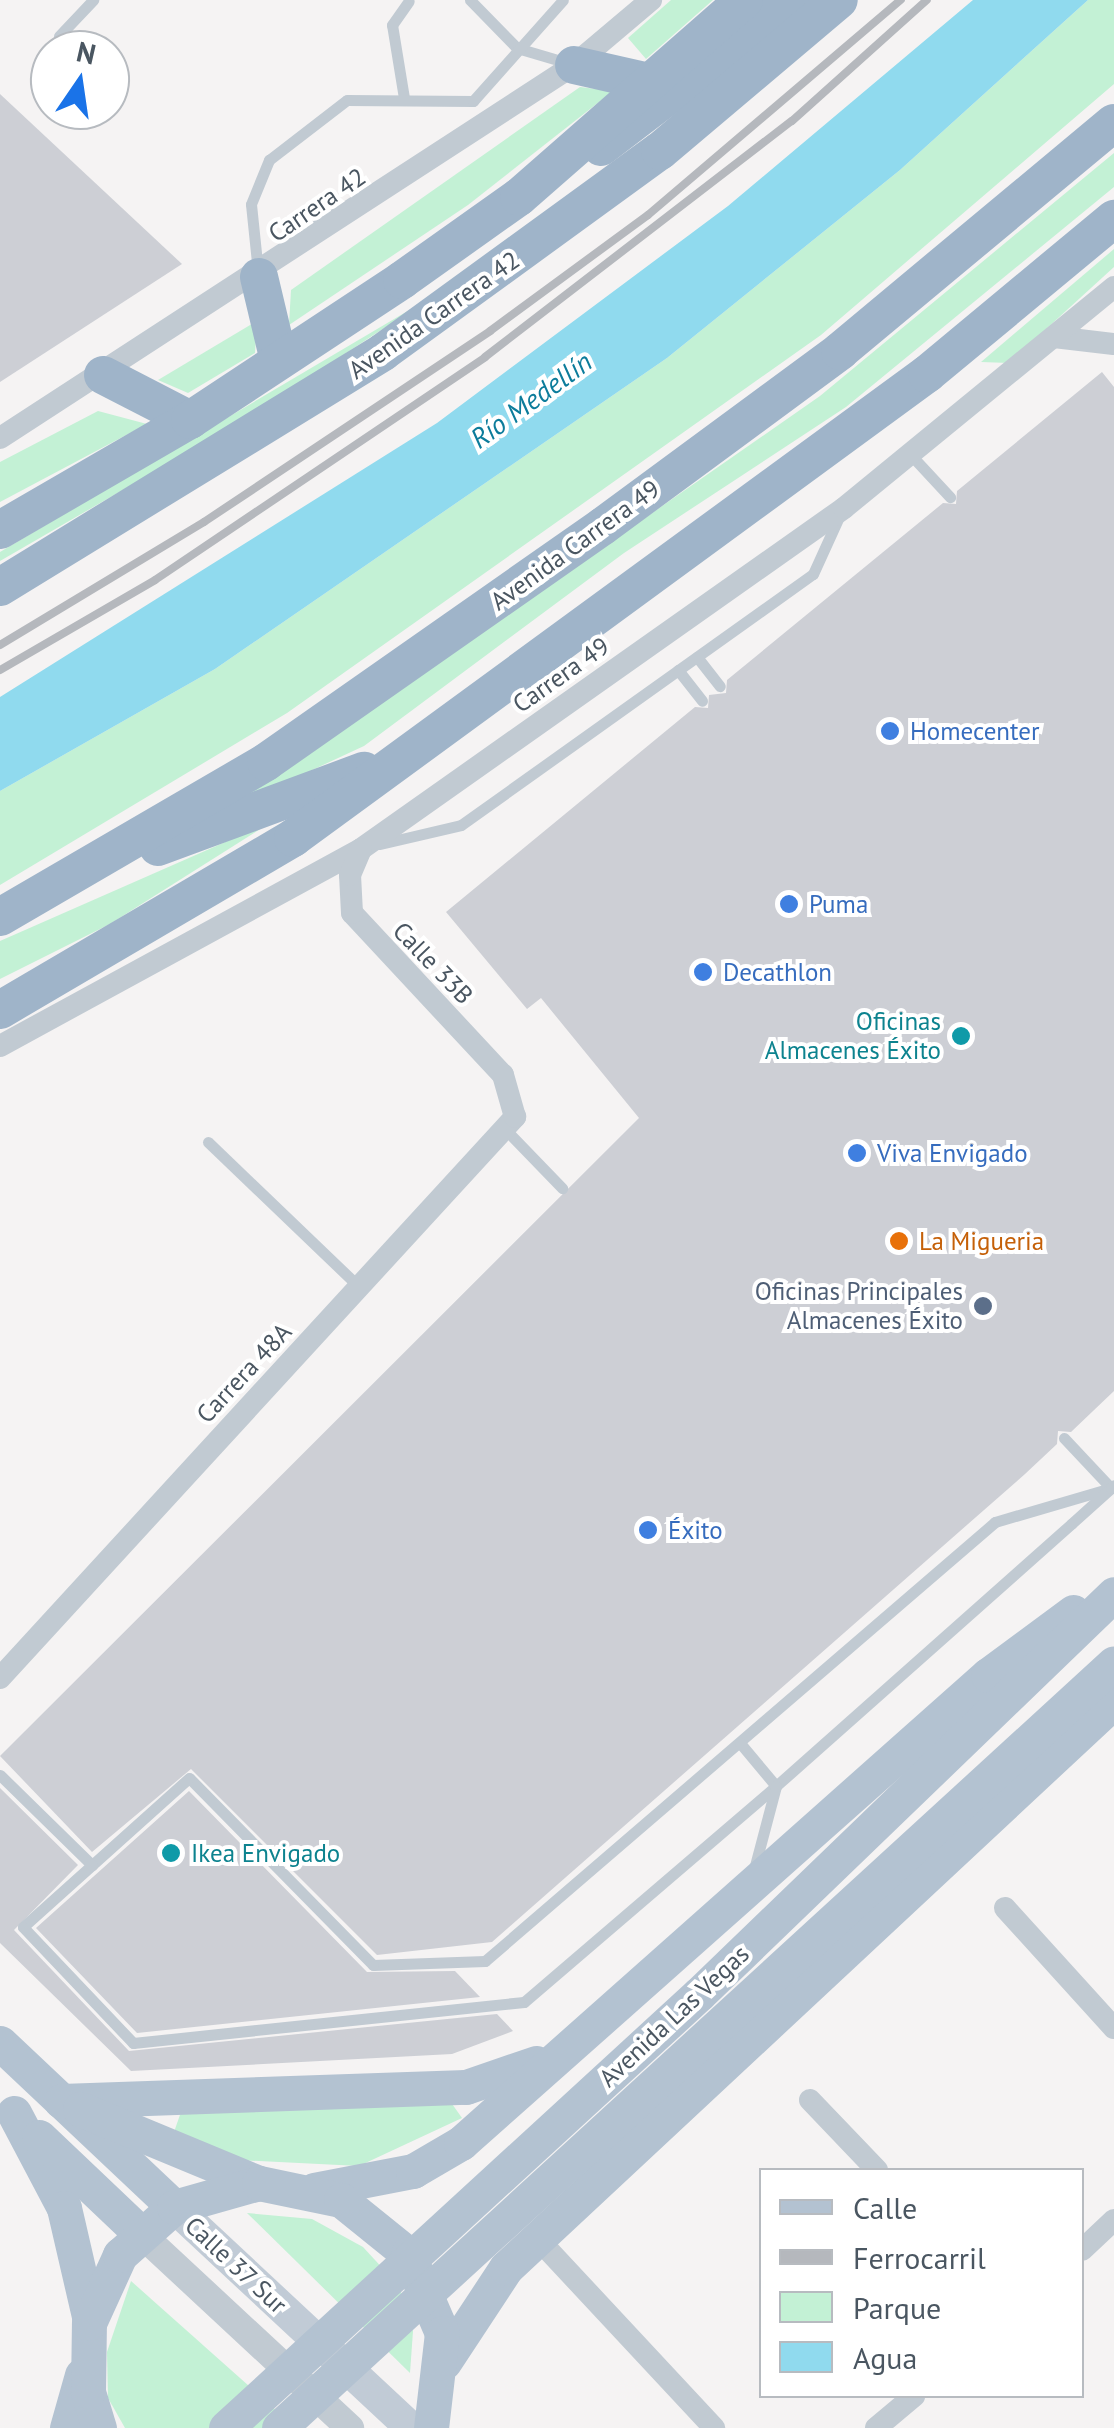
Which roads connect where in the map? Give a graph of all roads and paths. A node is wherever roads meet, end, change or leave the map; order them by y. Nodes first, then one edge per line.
1 (93, 0) edge
2 (409, 0) edge
3 (470, 0) edge
4 (563, 0) edge
5 (651, 0) edge
6 (744, 0) edge
7 (793, 0) edge
8 (839, 0) edge
9 (64, 30) edge
10 (518, 48) junction
11 (574, 65) junction
12 (649, 82) junction
13 (404, 98) junction
14 (1114, 123) edge
15 (518, 197) junction
16 (1114, 219) edge
17 (258, 277) junction
18 (1114, 287) edge
19 (1054, 336) junction
20 (1114, 344) edge
21 (279, 361) junction
22 (103, 374) junction
23 (190, 420) junction
24 (0, 438) edge
25 (910, 454) junction
26 (950, 497) dead end
27 (844, 508) junction
28 (0, 530) edge
29 (0, 587) edge
30 (697, 657) junction
31 (678, 670) junction
32 (720, 686) dead end
33 (702, 702) dead end
34 (410, 754) junction
35 (361, 849) junction
36 (76, 877) junction
37 (0, 918) edge
38 (0, 1010) edge
39 (0, 1046) edge
40 (516, 1100) joint
41 (506, 1130) junction
42 (208, 1142) dead end
43 (562, 1188) dead end
44 (360, 1288) junction
45 (1064, 1438) dead end
46 (1113, 1486) edge
47 (1114, 1581) edge
48 (1114, 1594) edge
49 (1114, 1663) edge
50 (0, 1678) edge
51 (1114, 1702) edge
52 (740, 1744) junction
53 (0, 1775) edge
54 (776, 1786) junction
55 (92, 1865) junction
56 (748, 1888) junction
57 (1006, 1908) dead end
58 (710, 2007) junction
59 (602, 2018) junction
60 (1114, 2028) edge
61 (0, 2043) edge
62 (568, 2048) junction
63 (810, 2100) dead end
64 (61, 2101) junction
65 (681, 2104) junction
66 (7, 2107) edge
67 (875, 2168) edge
68 (260, 2183) junction
69 (314, 2190) junction
70 (174, 2208) junction
71 (1114, 2220) edge
72 (140, 2232) junction
73 (537, 2238) junction
74 (1084, 2248) edge
75 (90, 2323) junction
76 (85, 2359) junction
77 (444, 2375) junction
78 (912, 2398) edge
79 (67, 2428) edge
80 (99, 2428) edge
81 (226, 2428) edge
82 (279, 2428) edge
83 (350, 2428) edge
84 (412, 2428) edge
85 (431, 2428) edge
86 (459, 2428) edge
87 (714, 2428) edge
88 (876, 2428) edge

1 - 9 lane
2 - 13 lane
3 - 10 lane
4 - 10 lane
5 - 11 street, Carrera 42
6 - 12 highway, Avenida Carrera 42
7 - 15 highway
8 - 29 highway, Avenida Carrera 42
10 - 11 lane
10 - 13 lane
11 - 12 highway
11 - 17 street, Carrera 42
12 - 15 highway, Avenida Carrera 42
13 - 17 lane
14 - 36 highway, Avenida Carrera 49
15 - 21 highway, Avenida Carrera 42
16 - 34 highway
17 - 21 highway
17 - 22 street, Carrera 42
18 - 19 street, Carrera 49
19 - 20 street
19 - 25 street, Carrera 49
21 - 23 highway, Avenida Carrera 42
22 - 23 highway
22 - 24 street, Carrera 42
23 - 28 highway, Avenida Carrera 42
25 - 26 lane
25 - 27 street, Carrera 49
27 - 30 lane
27 - 35 street, Carrera 49
30 - 31 lane
30 - 32 lane
31 - 33 lane
31 - 35 lane
34 - 36 highway
34 - 38 highway
35 - 39 street, Carrera 49
35 - 40 street, Calle 33B
36 - 37 highway, Avenida Carrera 49
40 - 41 street, Carrera 48A
41 - 43 lane
41 - 44 street, Carrera 48A
42 - 44 lane
44 - 50 street, Carrera 48A
45 - 46 lane
46 - 52 lane
46 - 54 lane
47 - 56 main road, Avenida Las Vegas
48 - 58 main road, Avenida Las Vegas
49 - 58 main road, Avenida Las Vegas
51 - 65 main road
52 - 54 lane
52 - 55 lane
53 - 55 lane
54 - 55 lane
54 - 56 lane
56 - 59 main road, Avenida Las Vegas
57 - 60 street
58 - 81 main road, Avenida Las Vegas
58 - 82 main road, Avenida Las Vegas
59 - 62 main road, Avenida Las Vegas
59 - 65 main road
61 - 64 main road, Calle 37 Sur
62 - 64 main road
62 - 69 main road, Avenida Las Vegas
63 - 67 street
64 - 68 main road
64 - 70 main road, Calle 37 Sur
65 - 73 main road
66 - 72 main road, Calle 37 Sur
66 - 75 main road
68 - 69 main road
68 - 70 main road
69 - 77 main road
70 - 72 main road
70 - 84 main road, Calle 37 Sur
71 - 74 street
72 - 75 main road
72 - 83 street, Calle 37 Sur
73 - 77 main road
73 - 87 street
75 - 76 main road
76 - 79 main road
76 - 80 main road
77 - 85 main road
77 - 86 main road
78 - 88 street

